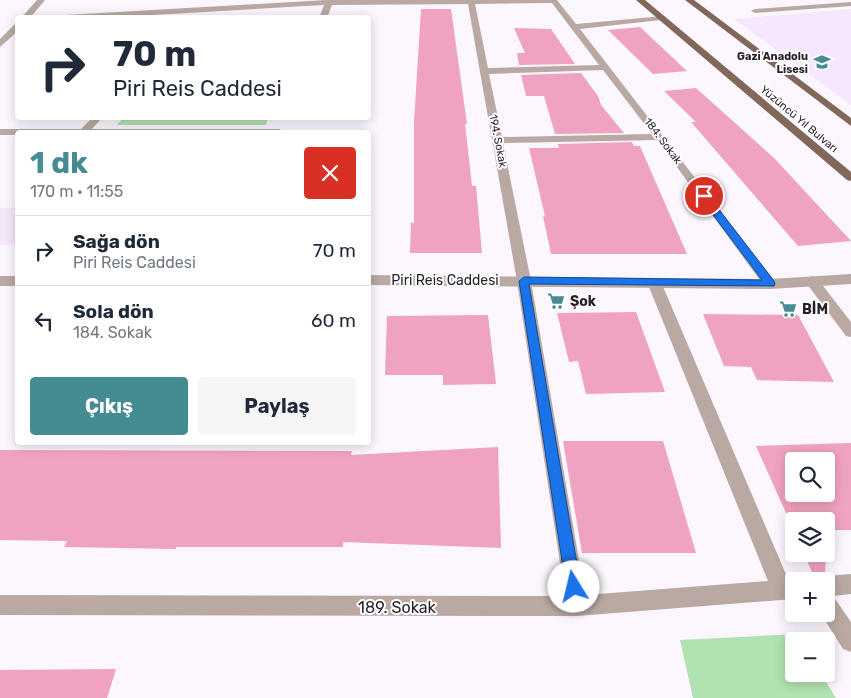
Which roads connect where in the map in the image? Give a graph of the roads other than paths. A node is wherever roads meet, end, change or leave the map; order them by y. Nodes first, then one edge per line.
1 (41, 0) edge
2 (196, 0) edge
3 (553, 0) edge
4 (640, 0) edge
5 (689, 0) edge
6 (760, 0) edge
7 (329, 2) edge
8 (471, 2) junction
9 (851, 4) edge
10 (189, 9) junction
11 (774, 10) junction
12 (755, 11) dead end
13 (28, 15) edge
14 (95, 15) edge
15 (184, 15) edge
16 (325, 15) edge
17 (661, 18) junction
18 (575, 27) junction
19 (15, 29) edge
20 (0, 44) edge
21 (606, 67) junction
22 (484, 71) junction
23 (95, 120) edge
24 (851, 124) edge
25 (86, 130) edge
26 (0, 132) edge
27 (15, 132) edge
28 (659, 137) junction
29 (497, 140) junction
30 (851, 178) edge
31 (851, 279) edge
32 (371, 280) edge
33 (812, 280) junction
34 (0, 281) edge
35 (15, 281) edge
36 (524, 281) junction
37 (654, 282) junction
38 (770, 284) junction
39 (851, 332) edge
40 (785, 582) edge
41 (851, 584) edge
42 (835, 585) edge
43 (785, 589) edge
44 (0, 605) edge
45 (576, 606) junction
46 (835, 617) edge
47 (851, 641) edge

1 - 13 street
2 - 10 street
3 - 8 street
3 - 18 street, 184. Sokak
4 - 17 main road, Yüzüncü Yıl Bulvarı
5 - 24 main road, Yüzüncü Yıl Bulvarı
6 - 11 street
7 - 8 street
7 - 10 street
7 - 16 street
8 - 22 street, 194. Sokak
9 - 11 street
10 - 14 street
10 - 15 street
11 - 12 street
17 - 18 street
17 - 30 main road, Yüzüncü Yıl Bulvarı
18 - 21 street, 184. Sokak
19 - 20 street
21 - 22 street
21 - 28 street, 184. Sokak
22 - 29 street, 194. Sokak
23 - 25 street
26 - 27 street
28 - 29 street
28 - 38 street, 184. Sokak
29 - 36 street, 194. Sokak
31 - 33 street, Piri Reis Caddesi
32 - 36 street, Piri Reis Caddesi
33 - 38 street, Piri Reis Caddesi
33 - 39 street
34 - 35 street
36 - 37 street, Piri Reis Caddesi
36 - 45 street, 194. Sokak
37 - 38 street, Piri Reis Caddesi
37 - 40 street
41 - 42 street
43 - 45 street, 189. Sokak
44 - 45 street, 189. Sokak
46 - 47 street

